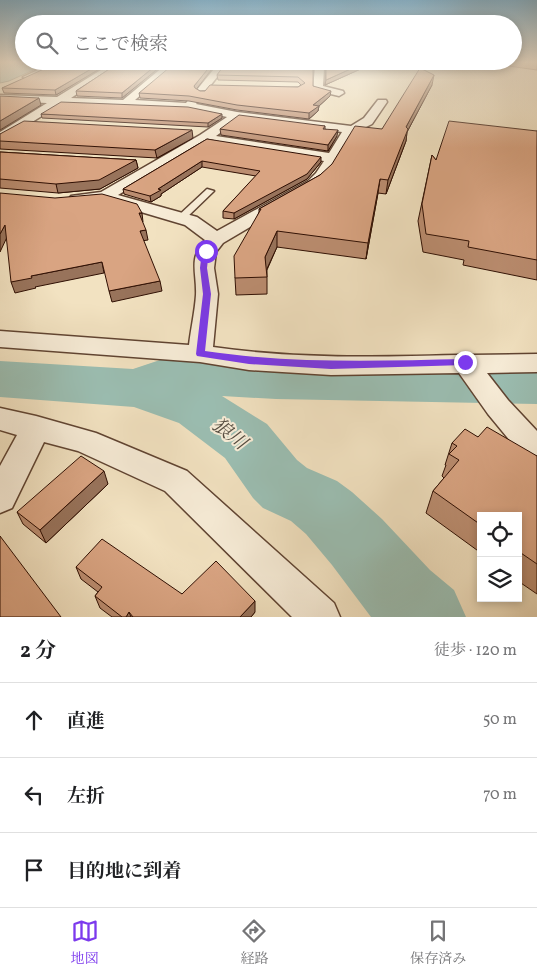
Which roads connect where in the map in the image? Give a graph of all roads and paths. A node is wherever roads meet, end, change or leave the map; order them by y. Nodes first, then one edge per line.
1 (75, 91) edge
2 (140, 91) edge
3 (205, 91) edge
4 (330, 91) edge
5 (339, 93) dead end
6 (0, 98) edge
7 (61, 100) junction
8 (382, 102) dead end
9 (126, 103) junction
10 (189, 106) junction
11 (237, 115) junction
12 (22, 123) junction
13 (42, 124) edge
14 (192, 132) edge
15 (349, 132) edge
16 (208, 136) junction
17 (0, 138) edge
18 (333, 158) junction
19 (139, 163) dead end
20 (159, 164) junction
21 (210, 191) dead end
22 (105, 196) junction
23 (58, 200) edge
24 (181, 218) junction
25 (216, 239) junction
26 (0, 339) edge
27 (200, 354) junction
28 (465, 362) junction
29 (537, 363) edge
30 (0, 419) edge
31 (36, 427) junction
32 (537, 451) edge
33 (0, 498) edge
34 (320, 617) edge

1 - 7 street
2 - 9 street
3 - 10 street
4 - 5 street
6 - 7 street
7 - 9 street
7 - 12 street
8 - 11 street
9 - 10 street
10 - 11 street
11 - 16 street
12 - 13 street
12 - 17 street
14 - 16 street
15 - 18 street
16 - 18 street
16 - 20 street
18 - 25 street
19 - 20 street
20 - 22 street
21 - 24 lane
22 - 23 street
22 - 24 street
24 - 25 street
25 - 27 street
26 - 27 street
27 - 28 street
28 - 29 street
28 - 32 street
30 - 31 street
31 - 33 street
31 - 34 street

